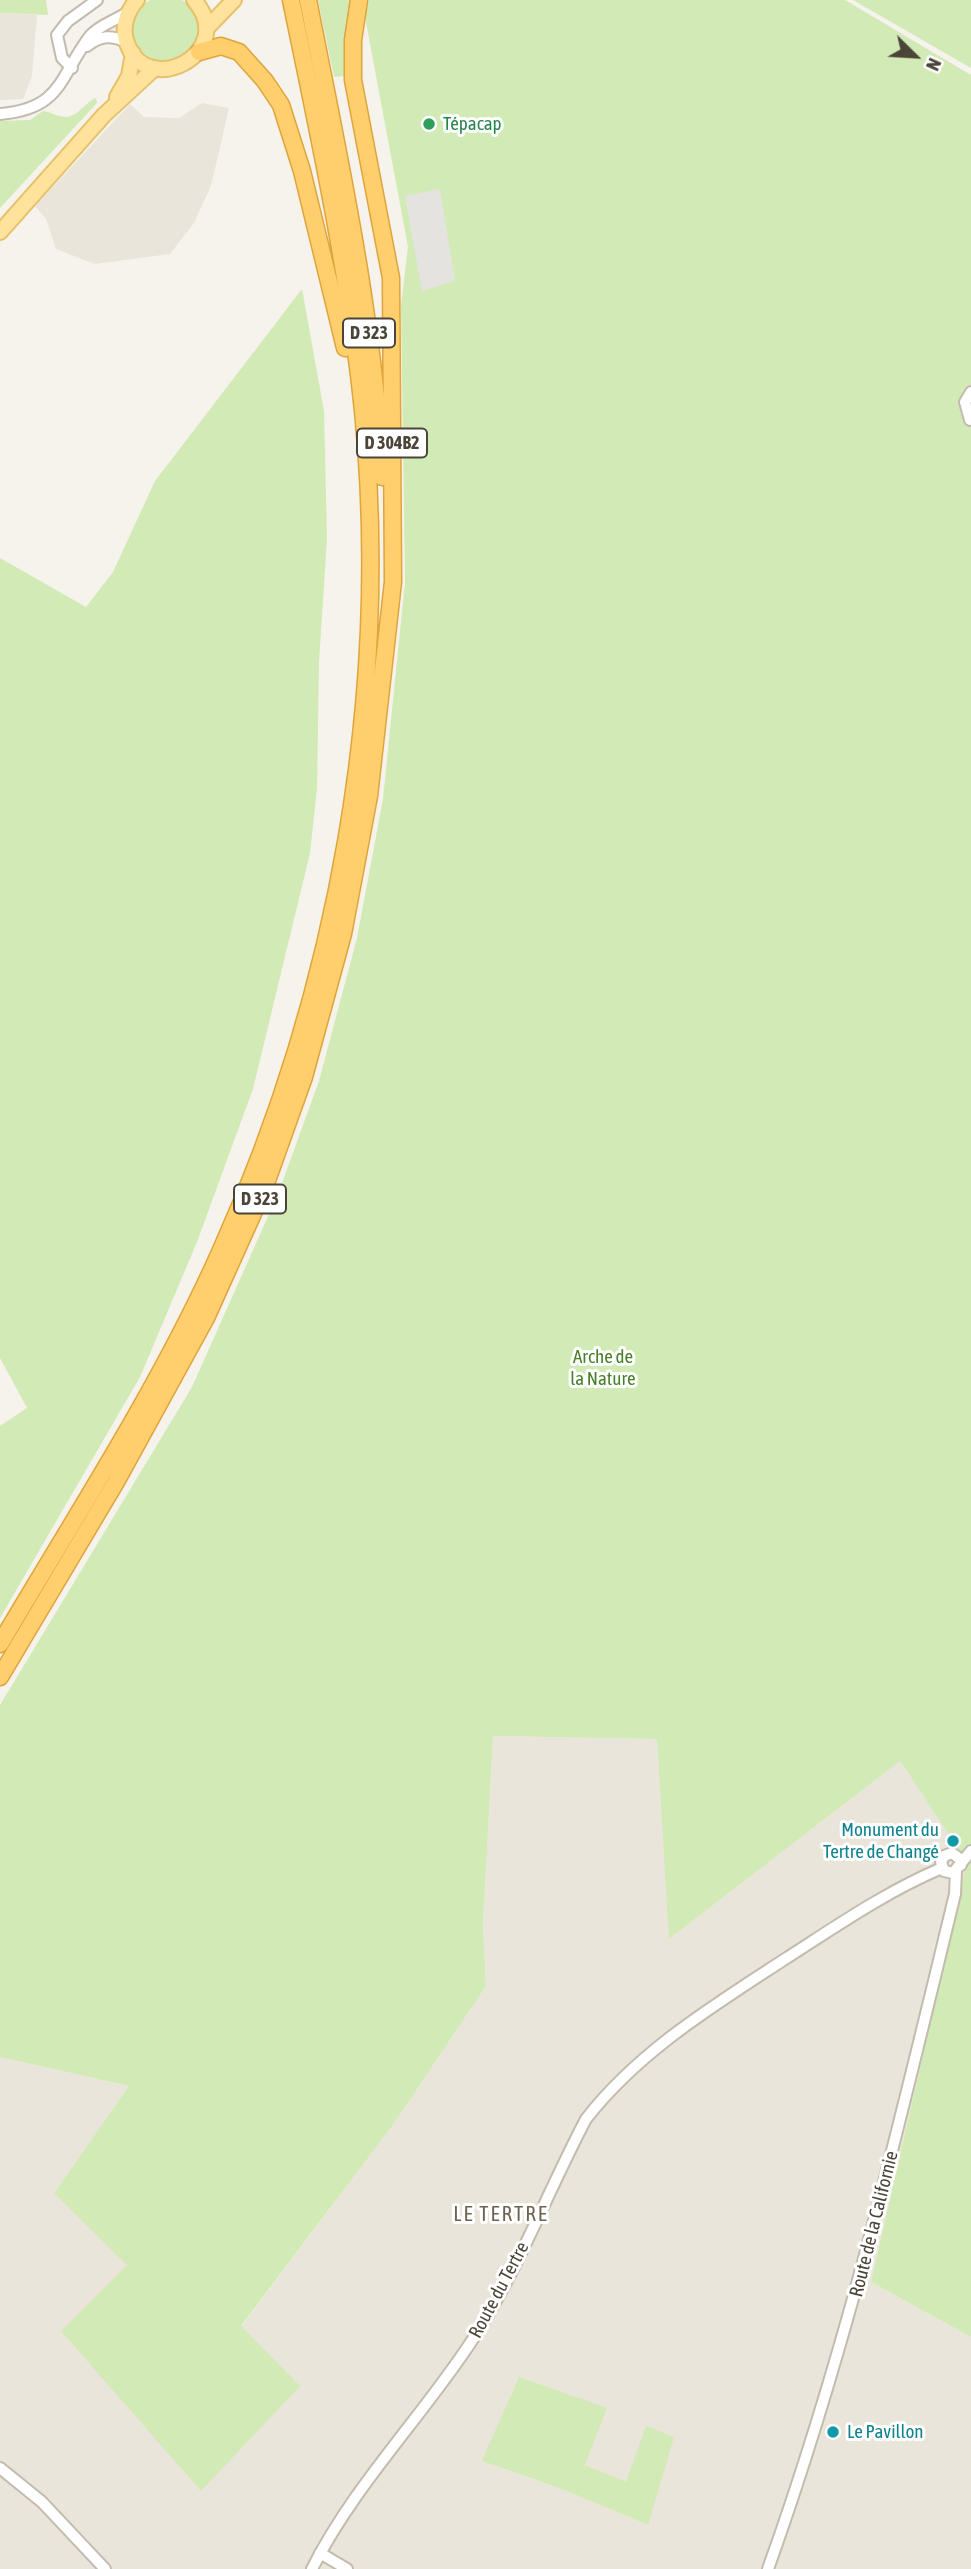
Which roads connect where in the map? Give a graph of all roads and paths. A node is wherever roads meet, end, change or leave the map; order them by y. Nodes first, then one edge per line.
1 (97, 0) edge
2 (194, 0) edge
3 (234, 0) edge
4 (359, 0) edge
5 (297, 2) edge
6 (133, 6) edge
7 (206, 29) junction
8 (84, 47) junction
9 (130, 47) junction
10 (199, 52) junction
11 (72, 68) junction
12 (155, 68) junction
13 (0, 114) edge
14 (104, 115) junction
15 (0, 232) edge
16 (971, 392) edge
17 (970, 420) edge
18 (366, 447) junction
19 (382, 671) junction
20 (0, 1644) edge
21 (0, 1676) edge
22 (971, 1843) edge
23 (971, 1851) edge
24 (955, 1854) junction
25 (942, 1868) junction
26 (958, 1869) junction
27 (0, 2468) edge
28 (320, 2553) junction
29 (105, 2569) edge
30 (312, 2569) edge
31 (347, 2569) edge
32 (768, 2569) edge

1 - 11 street
2 - 7 main road
3 - 7 main road
4 - 19 highway, D 304B2
5 - 18 highway, D 323
5 - 19 highway, D 323
6 - 8 street
6 - 9 main road
7 - 10 main road
8 - 9 street
8 - 11 street
9 - 12 main road
9 - 14 main road
10 - 12 main road
10 - 18 highway
11 - 13 street
12 - 14 main road
14 - 15 main road
16 - 17 street
18 - 20 highway, D 323
19 - 21 highway, D 323
22 - 24 street
23 - 26 street
24 - 25 street, Route du Tertre
24 - 26 street
25 - 26 street
25 - 28 street, Route du Tertre
26 - 32 street, Route de la Californie
27 - 29 street
28 - 30 street, Route du Tertre
28 - 31 street

